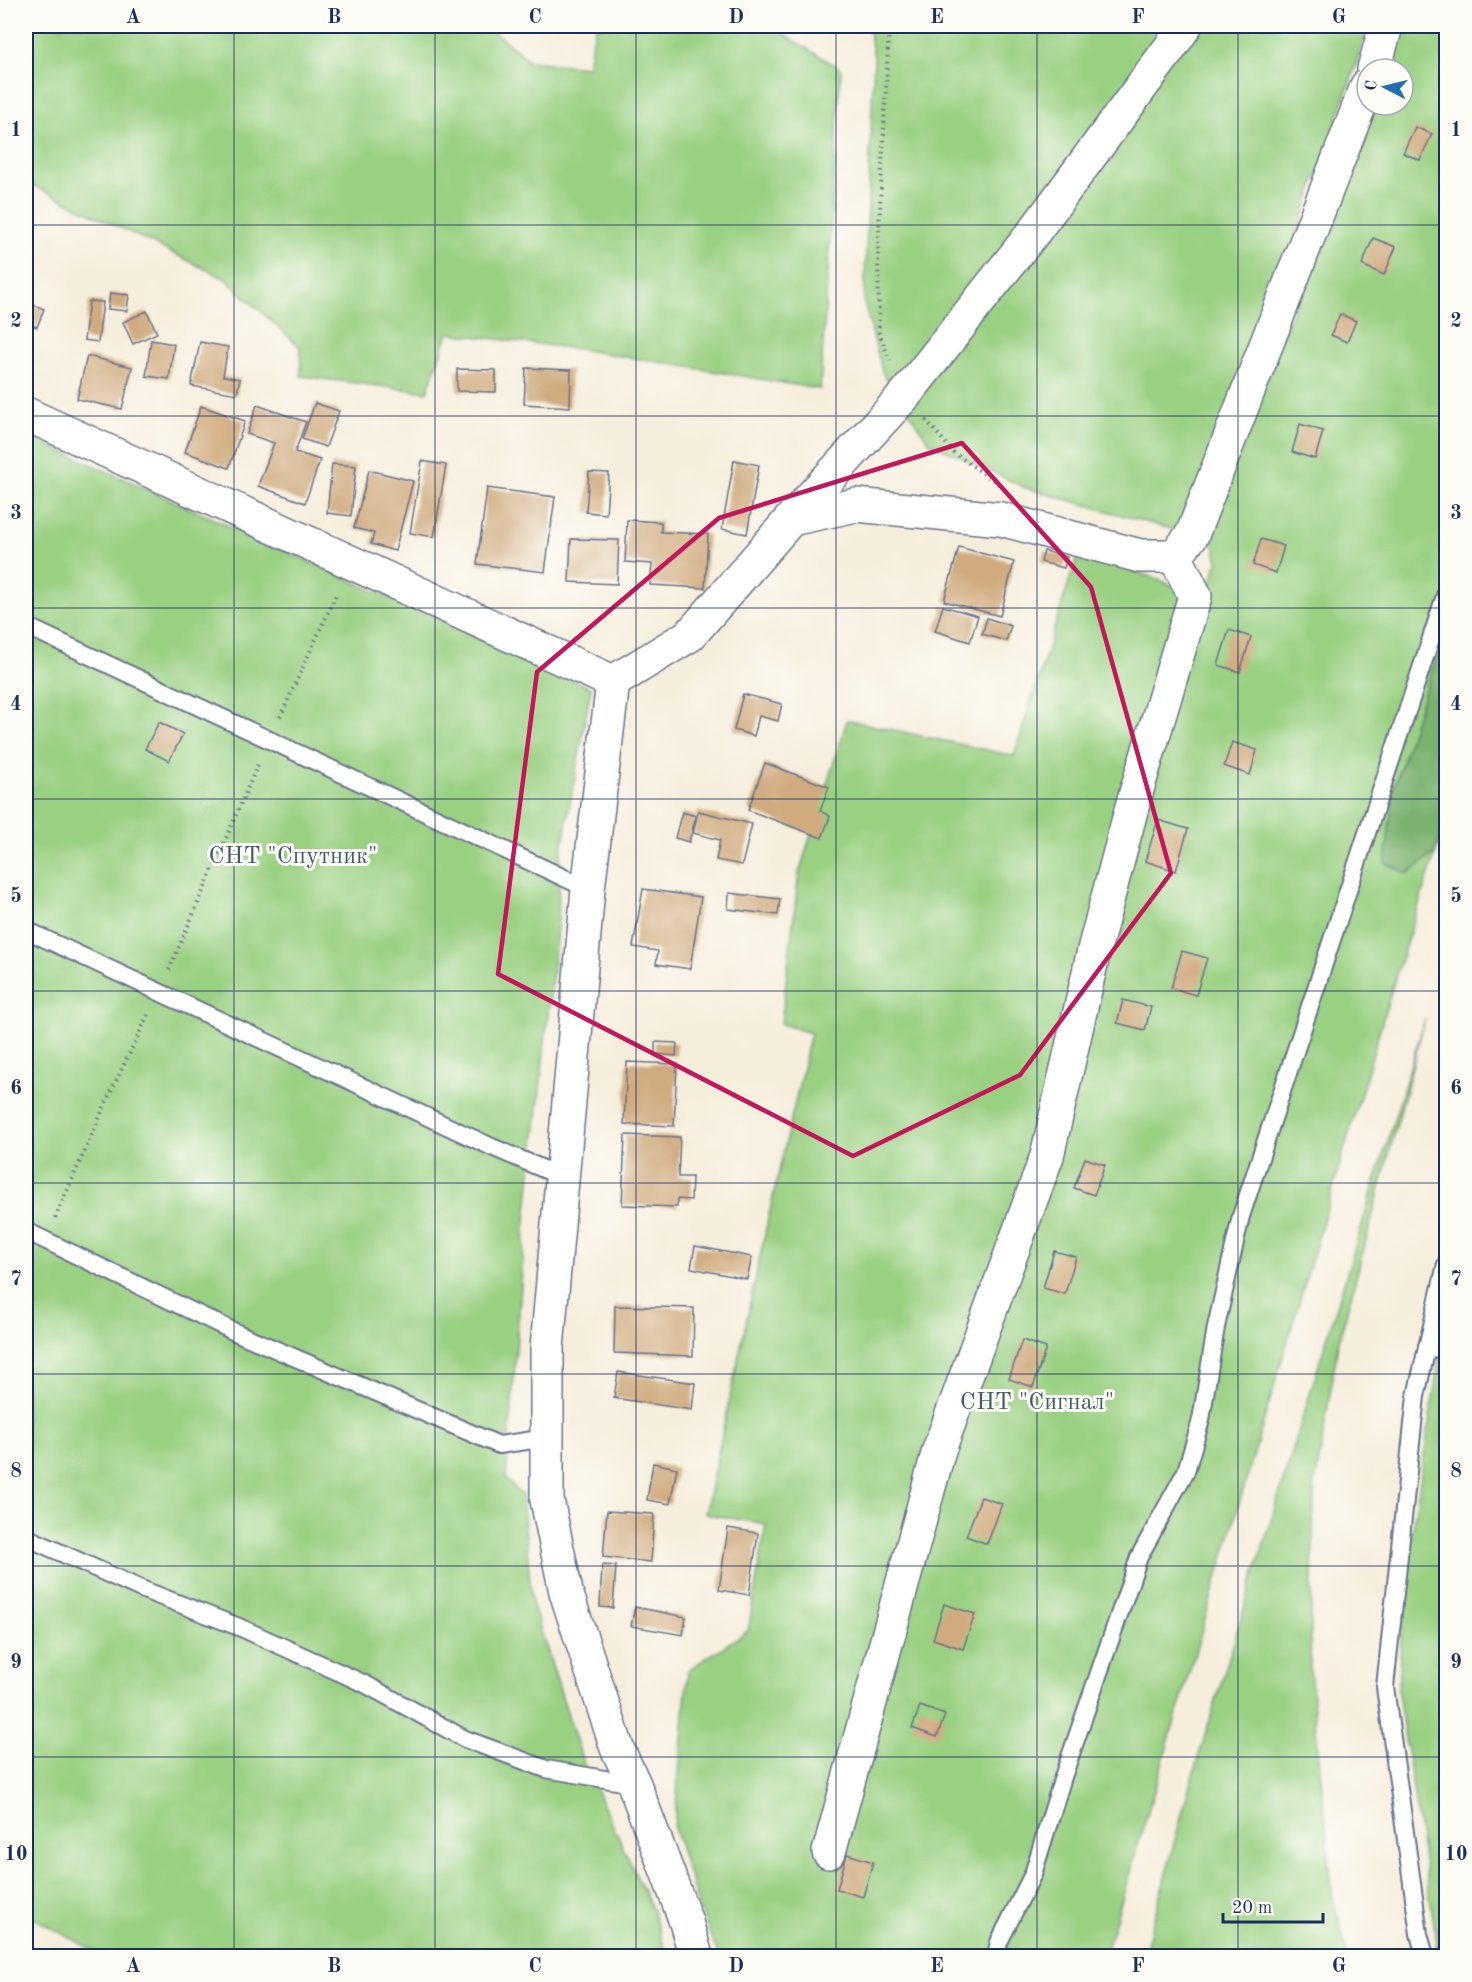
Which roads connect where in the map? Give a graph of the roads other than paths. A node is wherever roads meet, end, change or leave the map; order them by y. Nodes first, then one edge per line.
1 (1185, 26) edge
2 (1386, 26) edge
3 (1377, 57) edge
4 (1355, 117) edge
5 (26, 414) edge
6 (791, 519) junction
7 (1175, 556) junction
8 (1446, 593) edge
9 (26, 626) edge
10 (613, 682) junction
11 (588, 888) junction
12 (26, 930) edge
13 (562, 1177) junction
14 (26, 1231) edge
15 (1446, 1264) edge
16 (1427, 1346) junction
17 (1446, 1351) edge
18 (547, 1438) junction
19 (26, 1537) edge
20 (634, 1784) junction
21 (829, 1852) dead end
22 (696, 1956) edge
23 (996, 1956) edge
24 (1425, 1956) edge

1 - 6 street
2 - 3 street
4 - 7 street
5 - 10 street
6 - 7 street
6 - 10 street
7 - 21 street
8 - 23 lane
9 - 11 lane
10 - 11 street
11 - 13 street
12 - 13 lane
13 - 18 street
14 - 18 lane
15 - 16 lane
16 - 17 lane
16 - 24 lane
18 - 20 street
19 - 20 lane
20 - 22 street

